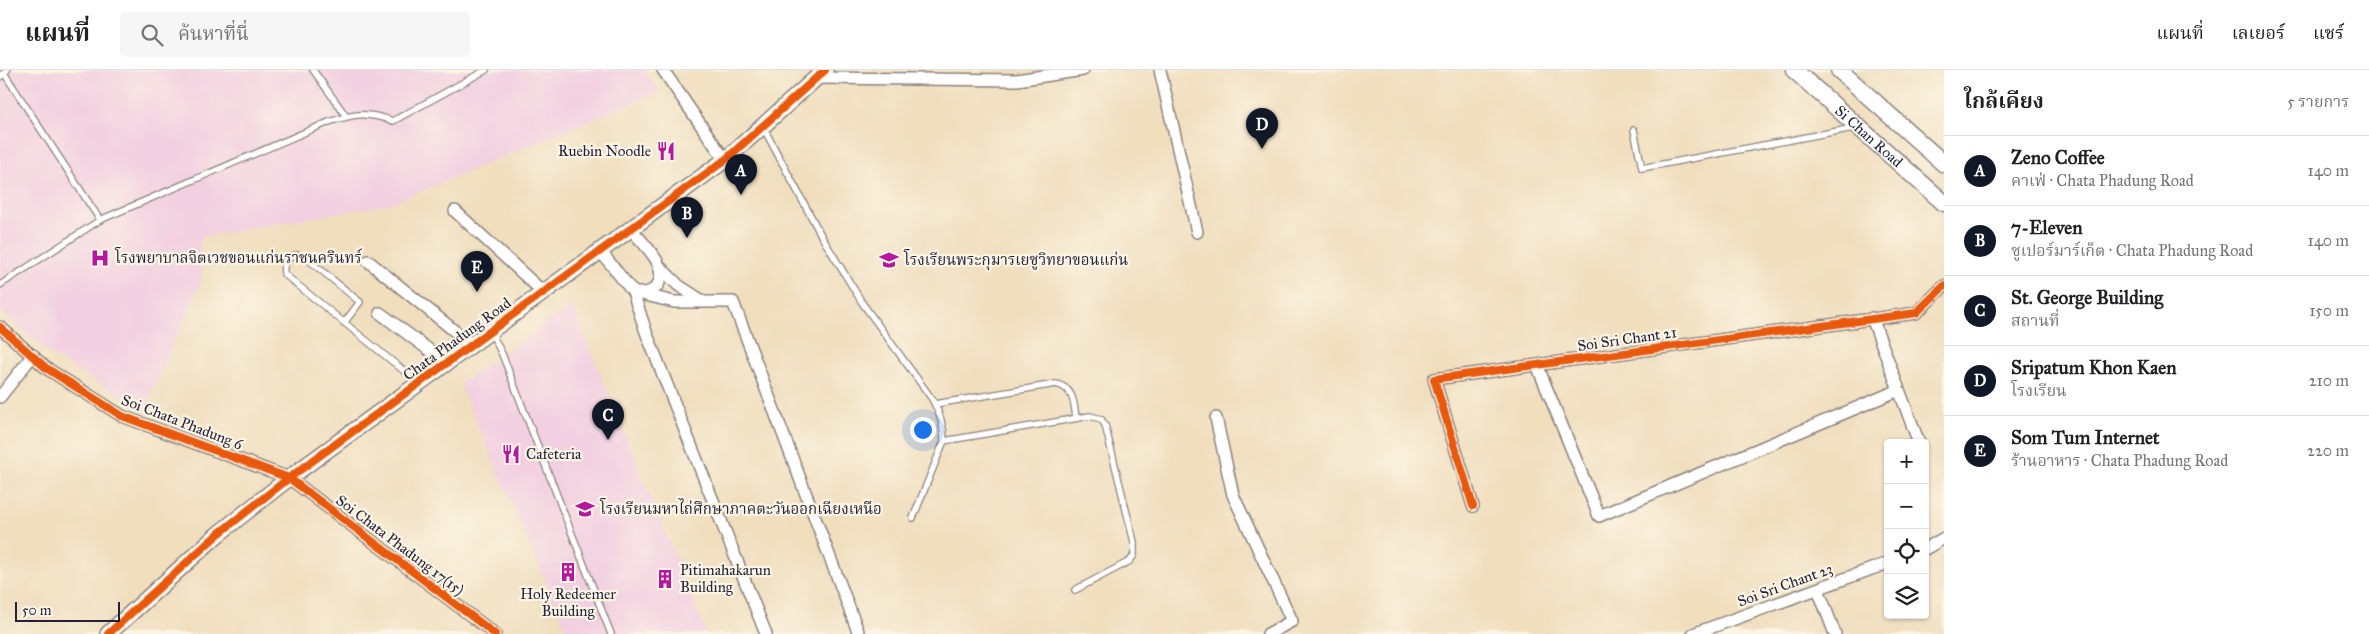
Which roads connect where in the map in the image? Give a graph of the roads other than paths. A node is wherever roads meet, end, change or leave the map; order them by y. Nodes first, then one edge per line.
1 (313, 70) edge
2 (486, 70) edge
3 (663, 70) edge
4 (1083, 70) edge
5 (1160, 70) edge
6 (1794, 70) edge
7 (1839, 70) edge
8 (4, 74) edge
9 (822, 74) edge
10 (346, 116) junction
11 (762, 125) junction
12 (1858, 127) junction
13 (1634, 130) dead end
14 (725, 160) junction
15 (1944, 164) edge
16 (1944, 203) edge
17 (454, 211) dead end
18 (100, 220) junction
19 (632, 230) junction
20 (1197, 232) dead end
21 (601, 252) junction
22 (368, 261) dead end
23 (660, 267) junction
24 (0, 285) edge
25 (1944, 286) edge
26 (543, 292) junction
27 (638, 293) junction
28 (702, 301) junction
29 (380, 313) dead end
30 (1872, 318) junction
31 (344, 322) junction
32 (0, 327) edge
33 (491, 332) junction
34 (472, 346) junction
35 (33, 355) junction
36 (1537, 365) junction
37 (443, 367) junction
38 (419, 384) junction
39 (1899, 390) junction
40 (0, 397) edge
41 (935, 404) junction
42 (1076, 418) junction
43 (1216, 418) dead end
44 (1917, 439) edge
45 (944, 441) junction
46 (289, 478) junction
47 (1473, 506) dead end
48 (913, 518) dead end
49 (1944, 538) edge
50 (1929, 547) edge
51 (1884, 564) edge
52 (1818, 589) junction
53 (1076, 590) dead end
54 (1712, 631) edge
55 (108, 634) edge
56 (495, 634) edge
57 (611, 634) edge
58 (766, 634) edge
59 (859, 634) edge
60 (1268, 634) edge
61 (1693, 634) edge
62 (1835, 634) edge

1 - 10 lane
2 - 10 lane
3 - 14 street
4 - 9 street
5 - 20 street
6 - 12 main road, Si Chan Road
7 - 15 main road, Si Chan Road
8 - 18 lane
9 - 11 street, Chata Phadung Road
10 - 18 lane
11 - 14 street, Chata Phadung Road
11 - 41 lane
12 - 13 lane
12 - 16 main road, Si Chan Road
14 - 19 street, Chata Phadung Road
17 - 26 street
18 - 24 lane
19 - 21 street, Chata Phadung Road
19 - 23 street
21 - 26 street, Chata Phadung Road
21 - 27 street
22 - 34 street
23 - 27 street
23 - 28 street
25 - 30 street, Soi Sri Chant 21
26 - 33 street, Chata Phadung Road
27 - 28 street
27 - 58 street
28 - 59 street
29 - 37 street
30 - 36 street, Soi Sri Chant 21
30 - 39 street
31 - 31 lane
31 - 38 lane
32 - 35 street, Soi Chata Phadung 6
33 - 34 street, Chata Phadung Road
33 - 57 lane
34 - 37 street, Chata Phadung Road
35 - 40 street
35 - 46 street, Soi Chata Phadung 6
36 - 39 street
36 - 47 street, Soi Sri Chant 21
37 - 38 street, Chata Phadung Road
38 - 46 street, Chata Phadung Road
39 - 44 street
41 - 42 lane
41 - 45 lane
42 - 45 lane
42 - 53 lane
43 - 60 street
45 - 48 lane
46 - 55 street, Chata Phadung Road
46 - 56 street, Soi Chata Phadung 17(15)
49 - 50 street
51 - 52 street, Soi Sri Chant 23
52 - 54 street, Soi Sri Chant 23
52 - 62 street
54 - 61 street, Soi Sri Chant 23

